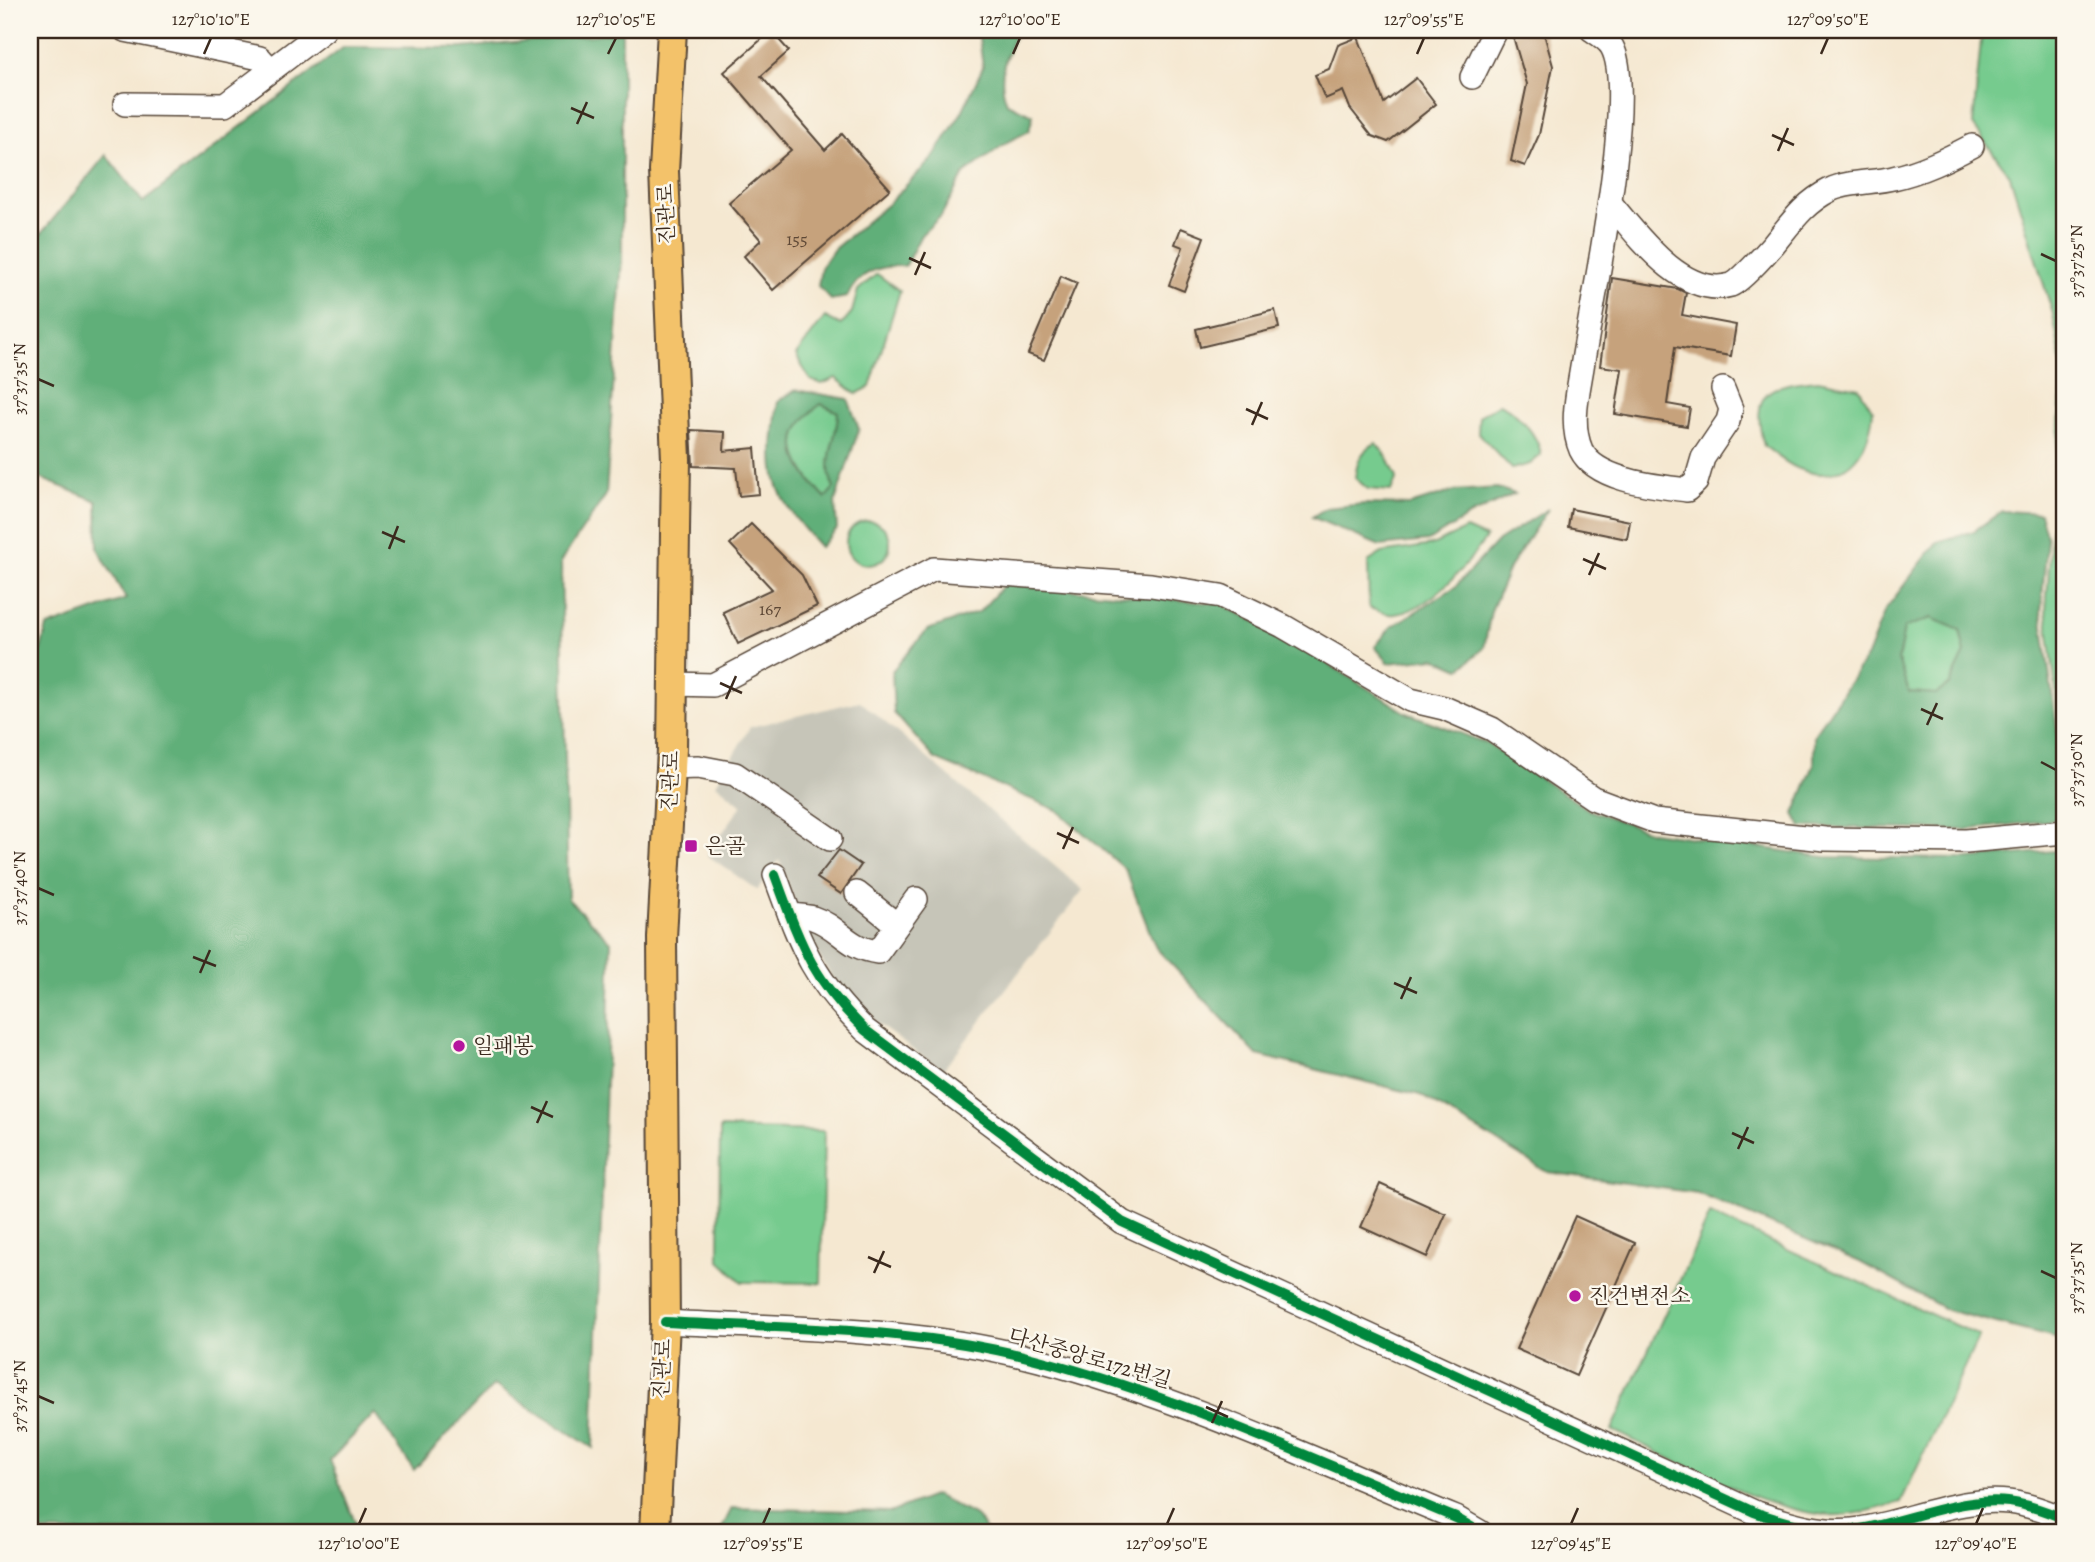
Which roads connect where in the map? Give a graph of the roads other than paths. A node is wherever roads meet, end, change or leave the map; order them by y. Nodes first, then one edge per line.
1 (125, 30) edge
2 (324, 30) edge
3 (672, 30) edge
4 (1495, 30) edge
5 (1592, 30) edge
6 (271, 70) junction
7 (1472, 77) dead end
8 (125, 104) dead end
9 (1972, 146) dead end
10 (1610, 203) junction
11 (1723, 389) dead end
12 (673, 684) junction
13 (671, 768) junction
14 (2065, 832) edge
15 (830, 839) dead end
16 (775, 875) dead end
17 (857, 893) dead end
18 (916, 900) dead end
19 (790, 915) junction
20 (897, 925) junction
21 (665, 1322) junction
22 (2065, 1519) edge
23 (655, 1532) edge
24 (1480, 1532) edge

1 - 6 street
2 - 6 street
3 - 12 main road, 진관로
4 - 7 street
5 - 10 street
6 - 8 street
9 - 10 street
10 - 11 street
12 - 13 main road, 진관로
12 - 14 street
13 - 15 street
13 - 21 main road, 진관로
16 - 19 street
17 - 20 street
18 - 20 street
19 - 20 street
19 - 22 street
21 - 23 main road, 진관로
21 - 24 street, 다산중앙로172번길

